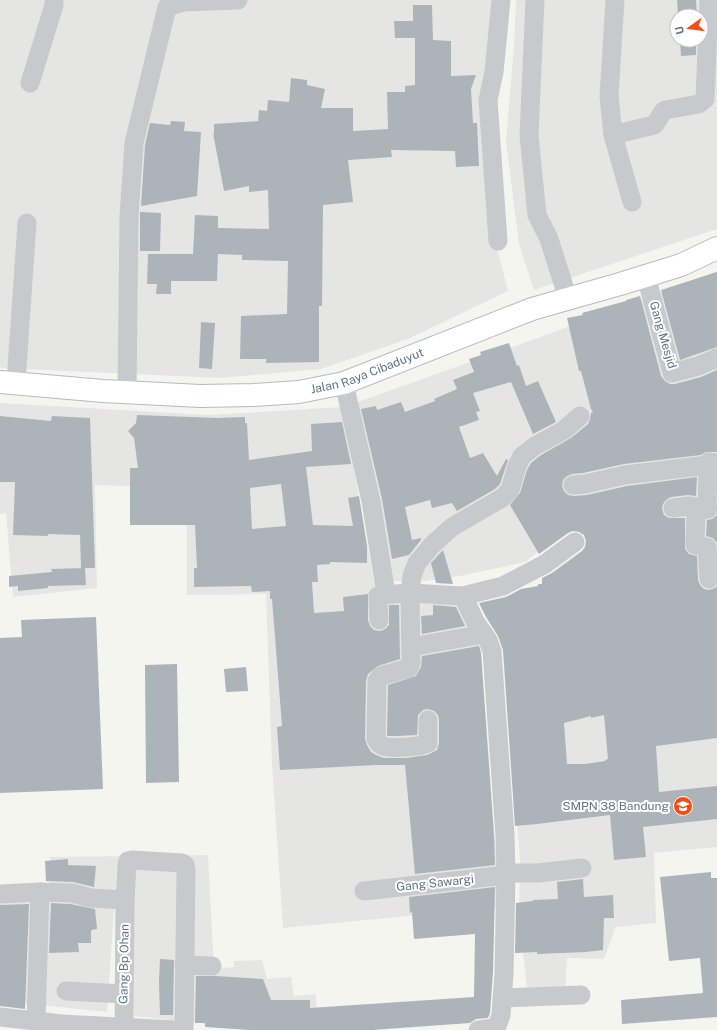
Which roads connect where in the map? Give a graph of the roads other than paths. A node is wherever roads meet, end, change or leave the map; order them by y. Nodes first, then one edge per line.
1 (54, 0) edge
2 (238, 0) edge
3 (501, 0) edge
4 (535, 0) edge
5 (615, 0) edge
6 (710, 0) edge
7 (30, 83) dead end
8 (613, 135) junction
9 (632, 202) dead end
10 (27, 223) dead end
11 (498, 241) dead end
12 (717, 248) edge
13 (646, 276) junction
14 (568, 299) junction
15 (717, 358) edge
16 (8, 382) edge
17 (344, 383) junction
18 (127, 392) junction
19 (580, 416) dead end
20 (712, 464) edge
21 (573, 485) dead end
22 (673, 508) dead end
23 (707, 508) edge
24 (574, 542) dead end
25 (709, 579) dead end
26 (410, 593) junction
27 (386, 594) junction
28 (463, 596) junction
29 (379, 620) dead end
30 (484, 634) junction
31 (411, 647) junction
32 (428, 720) dead end
33 (582, 868) dead end
34 (506, 874) junction
35 (364, 891) dead end
36 (40, 892) junction
37 (0, 894) edge
38 (125, 900) junction
39 (184, 965) junction
40 (212, 966) dead end
41 (66, 991) dead end
42 (124, 994) junction
43 (581, 995) dead end
44 (502, 998) junction
45 (0, 1017) edge
46 (36, 1021) junction
47 (62, 1027) edge
48 (124, 1029) edge
49 (155, 1029) edge
50 (486, 1029) edge
51 (175, 1030) edge
52 (184, 1030) edge

1 - 7 street
2 - 18 street
3 - 11 street
4 - 14 street
5 - 8 street
6 - 8 street
8 - 9 street
10 - 16 street
12 - 13 main road, Jalan Raya Cibaduyut
13 - 14 main road, Jalan Raya Cibaduyut
13 - 15 street, Gang Mesjid
14 - 17 main road, Jalan Raya Cibaduyut
16 - 18 main road, Jalan Raya Cibaduyut
17 - 18 main road, Jalan Raya Cibaduyut
17 - 27 street
19 - 26 street
20 - 21 street
20 - 23 street
22 - 23 street
23 - 25 street
24 - 28 street
26 - 27 street
26 - 28 street
26 - 31 street
27 - 29 street
28 - 30 street
30 - 31 street
30 - 34 street
31 - 32 street
33 - 34 street, Gang Sawargi
34 - 35 street, Gang Sawargi
34 - 44 street
36 - 37 street
36 - 38 street
36 - 46 street
38 - 39 street, Gang Bp Ohan
38 - 42 street, Gang Bp Ohan
39 - 40 street
39 - 52 street
41 - 42 street
42 - 48 street, Gang Bp Ohan
43 - 44 street
44 - 50 street
45 - 46 street
46 - 47 street
47 - 48 street
48 - 49 street
49 - 51 street

